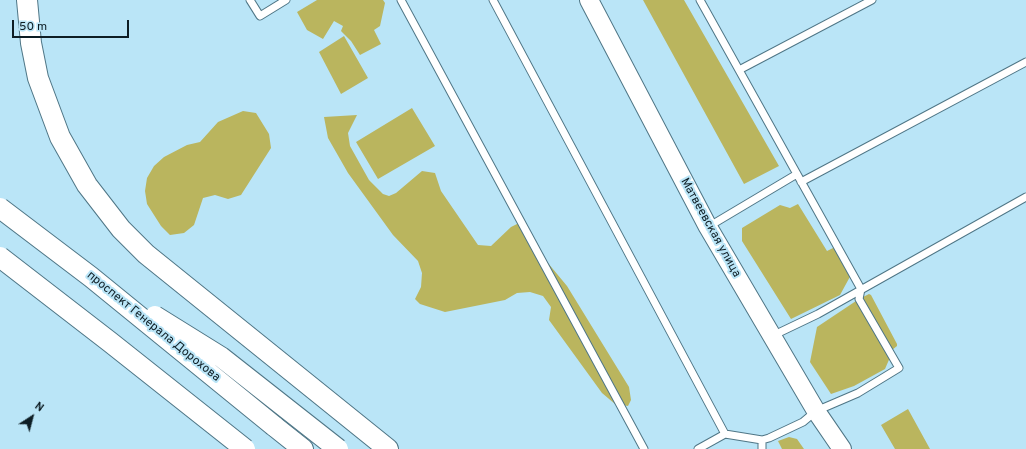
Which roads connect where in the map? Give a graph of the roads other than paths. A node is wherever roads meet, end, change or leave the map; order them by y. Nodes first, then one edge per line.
1 (27, 0) edge
2 (250, 0) edge
3 (286, 0) edge
4 (401, 0) edge
5 (493, 0) edge
6 (589, 0) edge
7 (700, 0) edge
8 (872, 0) edge
9 (1026, 62) edge
10 (739, 70) junction
11 (797, 174) junction
12 (801, 182) junction
13 (1026, 197) edge
14 (0, 208) edge
15 (708, 227) junction
16 (0, 257) edge
17 (91, 277) junction
18 (861, 289) junction
19 (772, 336) junction
20 (816, 411) junction
21 (725, 434) junction
22 (762, 440) junction
23 (245, 449) edge
24 (303, 449) edge
25 (338, 449) edge
26 (388, 449) edge
27 (644, 449) edge
28 (698, 449) edge
29 (762, 449) edge
30 (842, 449) edge

1 - 26 main road
2 - 3 lane
4 - 27 lane
5 - 21 lane
6 - 15 street, Матвеевская улица
7 - 10 lane
8 - 10 lane
9 - 12 lane
10 - 11 lane
11 - 12 lane
11 - 15 lane
12 - 18 lane
13 - 18 lane
14 - 17 main road, проспект Генерала Дорохова, bridge
15 - 19 street, Матвеевская улица
16 - 23 main road, bridge
17 - 24 main road, проспект Генерала Дорохова, bridge
17 - 25 main road, bridge
18 - 19 lane
18 - 20 lane
19 - 20 street, Матвеевская улица
20 - 22 lane
20 - 30 street, Матвеевская улица
21 - 22 lane
21 - 28 lane
22 - 29 lane

